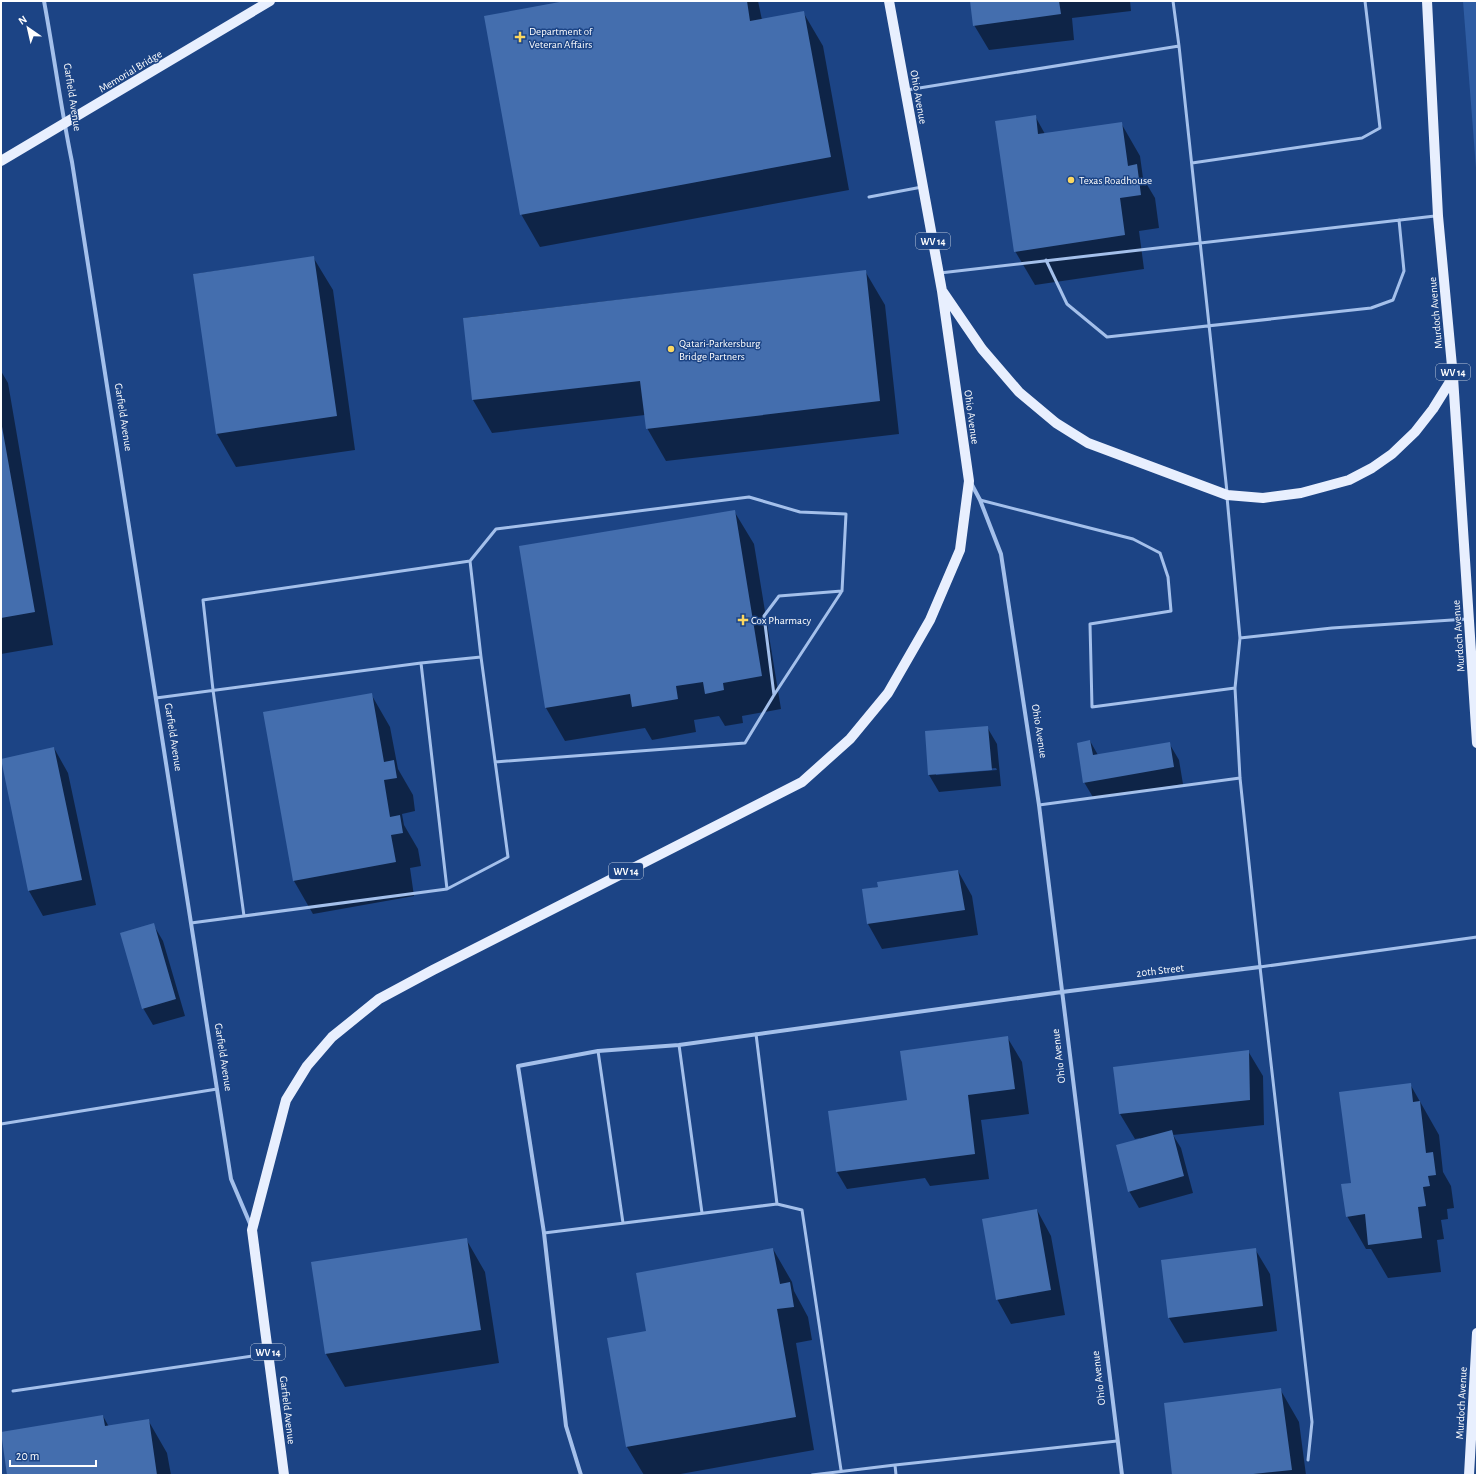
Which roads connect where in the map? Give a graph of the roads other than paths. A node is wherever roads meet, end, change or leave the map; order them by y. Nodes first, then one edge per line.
1 (44, 1) edge
2 (270, 1) edge
3 (889, 1) edge
4 (1172, 1) edge
5 (1365, 1) edge
6 (1428, 1) edge
7 (1179, 46) junction
8 (905, 90) junction
9 (64, 124) junction
10 (1, 161) edge
11 (1192, 162) junction
12 (923, 187) junction
13 (869, 197) dead end
14 (1438, 216) junction
15 (1399, 220) junction
16 (1200, 243) junction
17 (1046, 260) junction
18 (938, 273) junction
19 (942, 290) junction
20 (1209, 325) junction
21 (1453, 376) junction
22 (969, 481) junction
23 (1227, 495) junction
24 (980, 500) junction
25 (470, 561) junction
26 (842, 591) junction
27 (1469, 619) junction
28 (1240, 638) junction
29 (481, 657) junction
30 (421, 664) junction
31 (1235, 688) junction
32 (213, 690) junction
33 (774, 696) junction
34 (156, 698) junction
35 (1477, 743) edge
36 (495, 762) junction
37 (1240, 778) junction
38 (1039, 805) junction
39 (447, 889) junction
40 (244, 916) junction
41 (191, 923) junction
42 (1477, 938) edge
43 (1260, 967) junction
44 (1062, 992) junction
45 (756, 1034) junction
46 (679, 1045) junction
47 (598, 1051) junction
48 (217, 1089) junction
49 (1, 1124) edge
50 (777, 1204) junction
51 (702, 1213) junction
52 (623, 1223) junction
53 (252, 1230) junction
54 (544, 1233) junction
55 (1477, 1333) edge
56 (268, 1354) junction
57 (13, 1391) dead end
58 (1117, 1440) junction
59 (1308, 1460) dead end
60 (895, 1465) junction
61 (841, 1470) junction
62 (284, 1475) edge
63 (581, 1475) edge
64 (812, 1475) edge
65 (896, 1475) edge
66 (1122, 1475) edge
67 (1469, 1475) edge

1 - 9 street, Garfield Avenue
2 - 9 main road, Memorial Bridge
3 - 8 main road, Ohio Avenue / WV 14
4 - 7 lane
5 - 11 lane
6 - 14 main road, Murdoch Avenue / WV 14
7 - 8 lane
7 - 11 lane
8 - 12 main road, Ohio Avenue / WV 14
9 - 10 main road, Memorial Bridge
9 - 34 street, Garfield Avenue
11 - 16 lane
12 - 13 lane
12 - 18 main road, Ohio Avenue / WV 14
14 - 15 lane
14 - 21 main road, Murdoch Avenue / WV 14
15 - 16 lane
15 - 20 lane
16 - 17 lane
16 - 20 lane
17 - 18 lane
17 - 20 lane
18 - 19 main road, Ohio Avenue / WV 14
19 - 22 main road, Ohio Avenue / WV 14
19 - 23 main road
20 - 23 lane
21 - 23 main road
21 - 27 main road, Murdoch Avenue / WV 14
22 - 24 street, Ohio Avenue
22 - 53 main road, WV 14
23 - 28 lane
24 - 31 lane
24 - 38 street, Ohio Avenue
25 - 26 lane
25 - 29 lane
25 - 32 lane
26 - 33 lane
26 - 33 lane
27 - 28 lane
27 - 35 main road, Murdoch Avenue / WV 14
28 - 31 lane
29 - 30 lane
29 - 36 lane
30 - 32 lane
30 - 39 lane
31 - 37 lane
32 - 34 lane
32 - 40 lane
33 - 36 lane
34 - 41 street, Garfield Avenue
36 - 39 lane
37 - 38 lane
37 - 43 lane
38 - 44 street, Ohio Avenue
39 - 40 lane
40 - 41 lane
41 - 48 street, Garfield Avenue
42 - 43 lane
43 - 44 street, 20th Street
43 - 59 lane
44 - 45 street, 20th Street
44 - 58 street, Ohio Avenue
45 - 46 street, 20th Street
45 - 50 lane
46 - 47 street, 20th Street
46 - 51 lane
47 - 52 lane
47 - 54 street, 20th Street
48 - 49 lane
48 - 53 street, Garfield Avenue
50 - 51 lane
50 - 61 lane
51 - 52 lane
52 - 54 lane
53 - 56 main road, Garfield Avenue / WV 14
54 - 63 street
55 - 67 main road, Murdoch Avenue
56 - 57 lane
56 - 62 main road, Garfield Avenue / WV 14
58 - 60 lane
58 - 66 street, Ohio Avenue
60 - 61 lane
60 - 65 lane
61 - 64 lane

